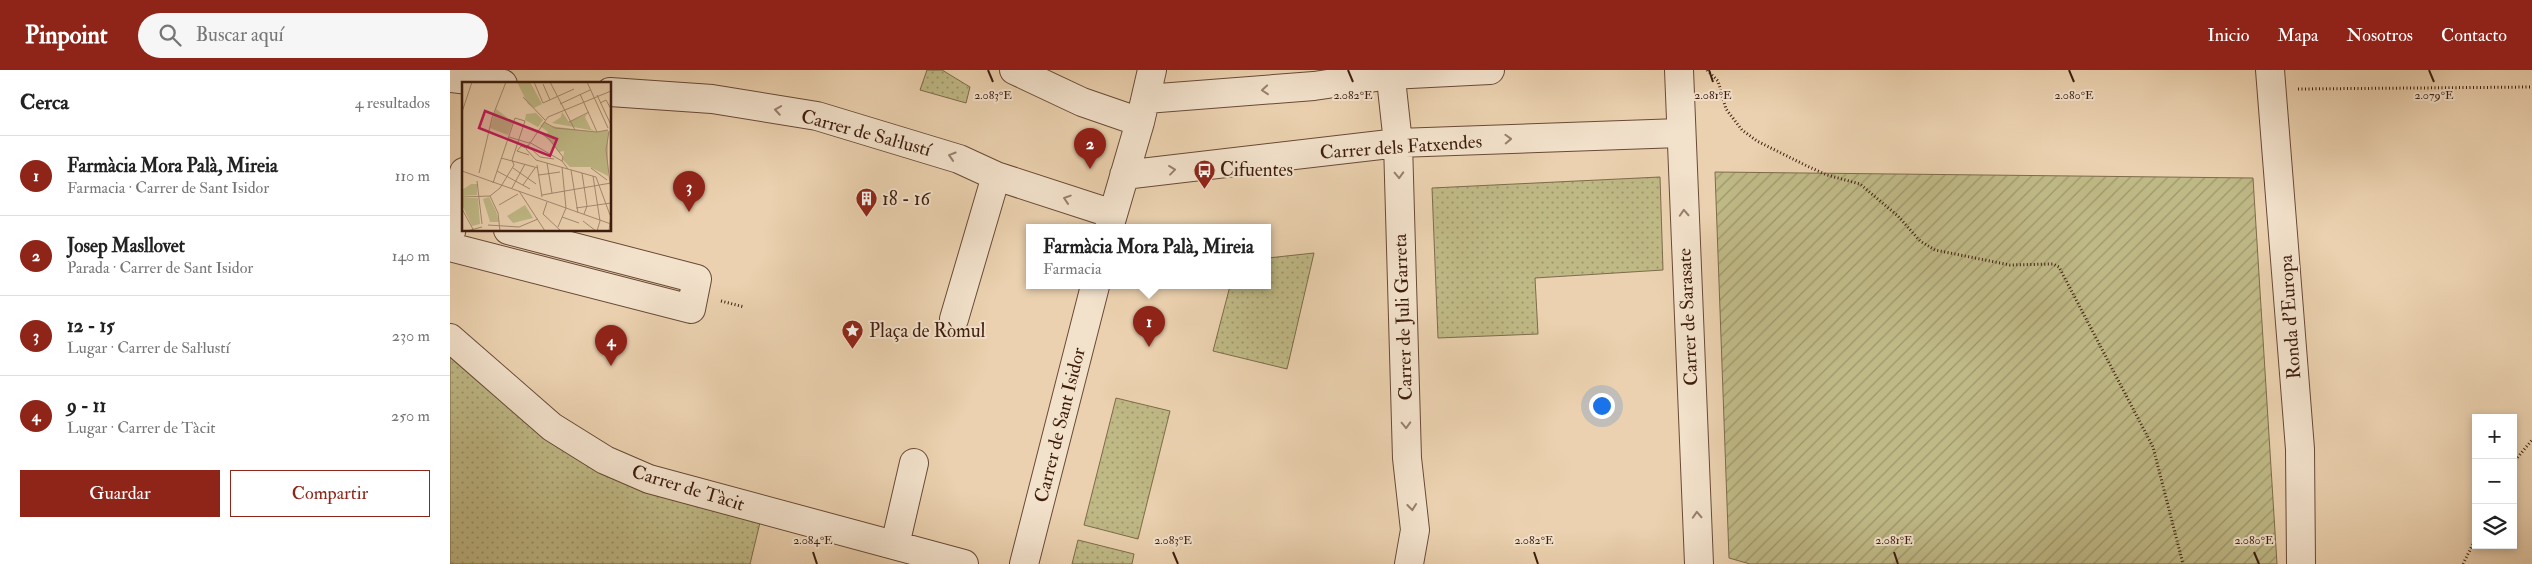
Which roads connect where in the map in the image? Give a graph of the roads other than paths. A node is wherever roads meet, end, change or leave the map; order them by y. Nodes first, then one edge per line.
1 (1014, 70) edge
2 (1152, 70) edge
3 (1490, 70) edge
4 (1679, 70) edge
5 (2270, 70) edge
6 (1390, 72) edge
7 (450, 78) edge
8 (482, 82) edge
9 (611, 92) edge
10 (1143, 111) junction
11 (1680, 133) junction
12 (1398, 144) junction
13 (1124, 175) junction
14 (996, 176) junction
15 (462, 185) edge
16 (1111, 221) edge
17 (456, 223) edge
18 (512, 231) edge
19 (450, 247) edge
20 (1094, 289) edge
21 (954, 319) dead end
22 (450, 338) edge
23 (914, 463) dead end
24 (895, 545) junction
25 (964, 564) edge
26 (1024, 564) edge
27 (1409, 564) edge
28 (1700, 564) edge
29 (2301, 564) edge

1 - 10 street
2 - 10 street
3 - 6 street
4 - 11 street, Carrer de Sarasate
5 - 29 street, Ronda d'Europa
6 -> 10 street
6 - 12 street, Carrer de Juli Garreta
7 - 8 street
14 -> 9 street, Carrer de Sal·lustí
10 - 13 street
12 -> 11 street, Carrer dels Fatxendes
28 -> 11 street, Carrer de Sarasate
13 -> 12 street, Carrer dels Fatxendes
12 -> 27 street, Carrer de Juli Garreta
13 - 16 street
16 -> 14 street, Carrer de Sal·lustí
14 - 21 street
15 - 17 street
18 - 19 street
20 - 26 street, Carrer de Sant Isidor
22 - 24 street, Carrer de Tàcit
23 - 24 street
24 - 25 street, Carrer de Tàcit

